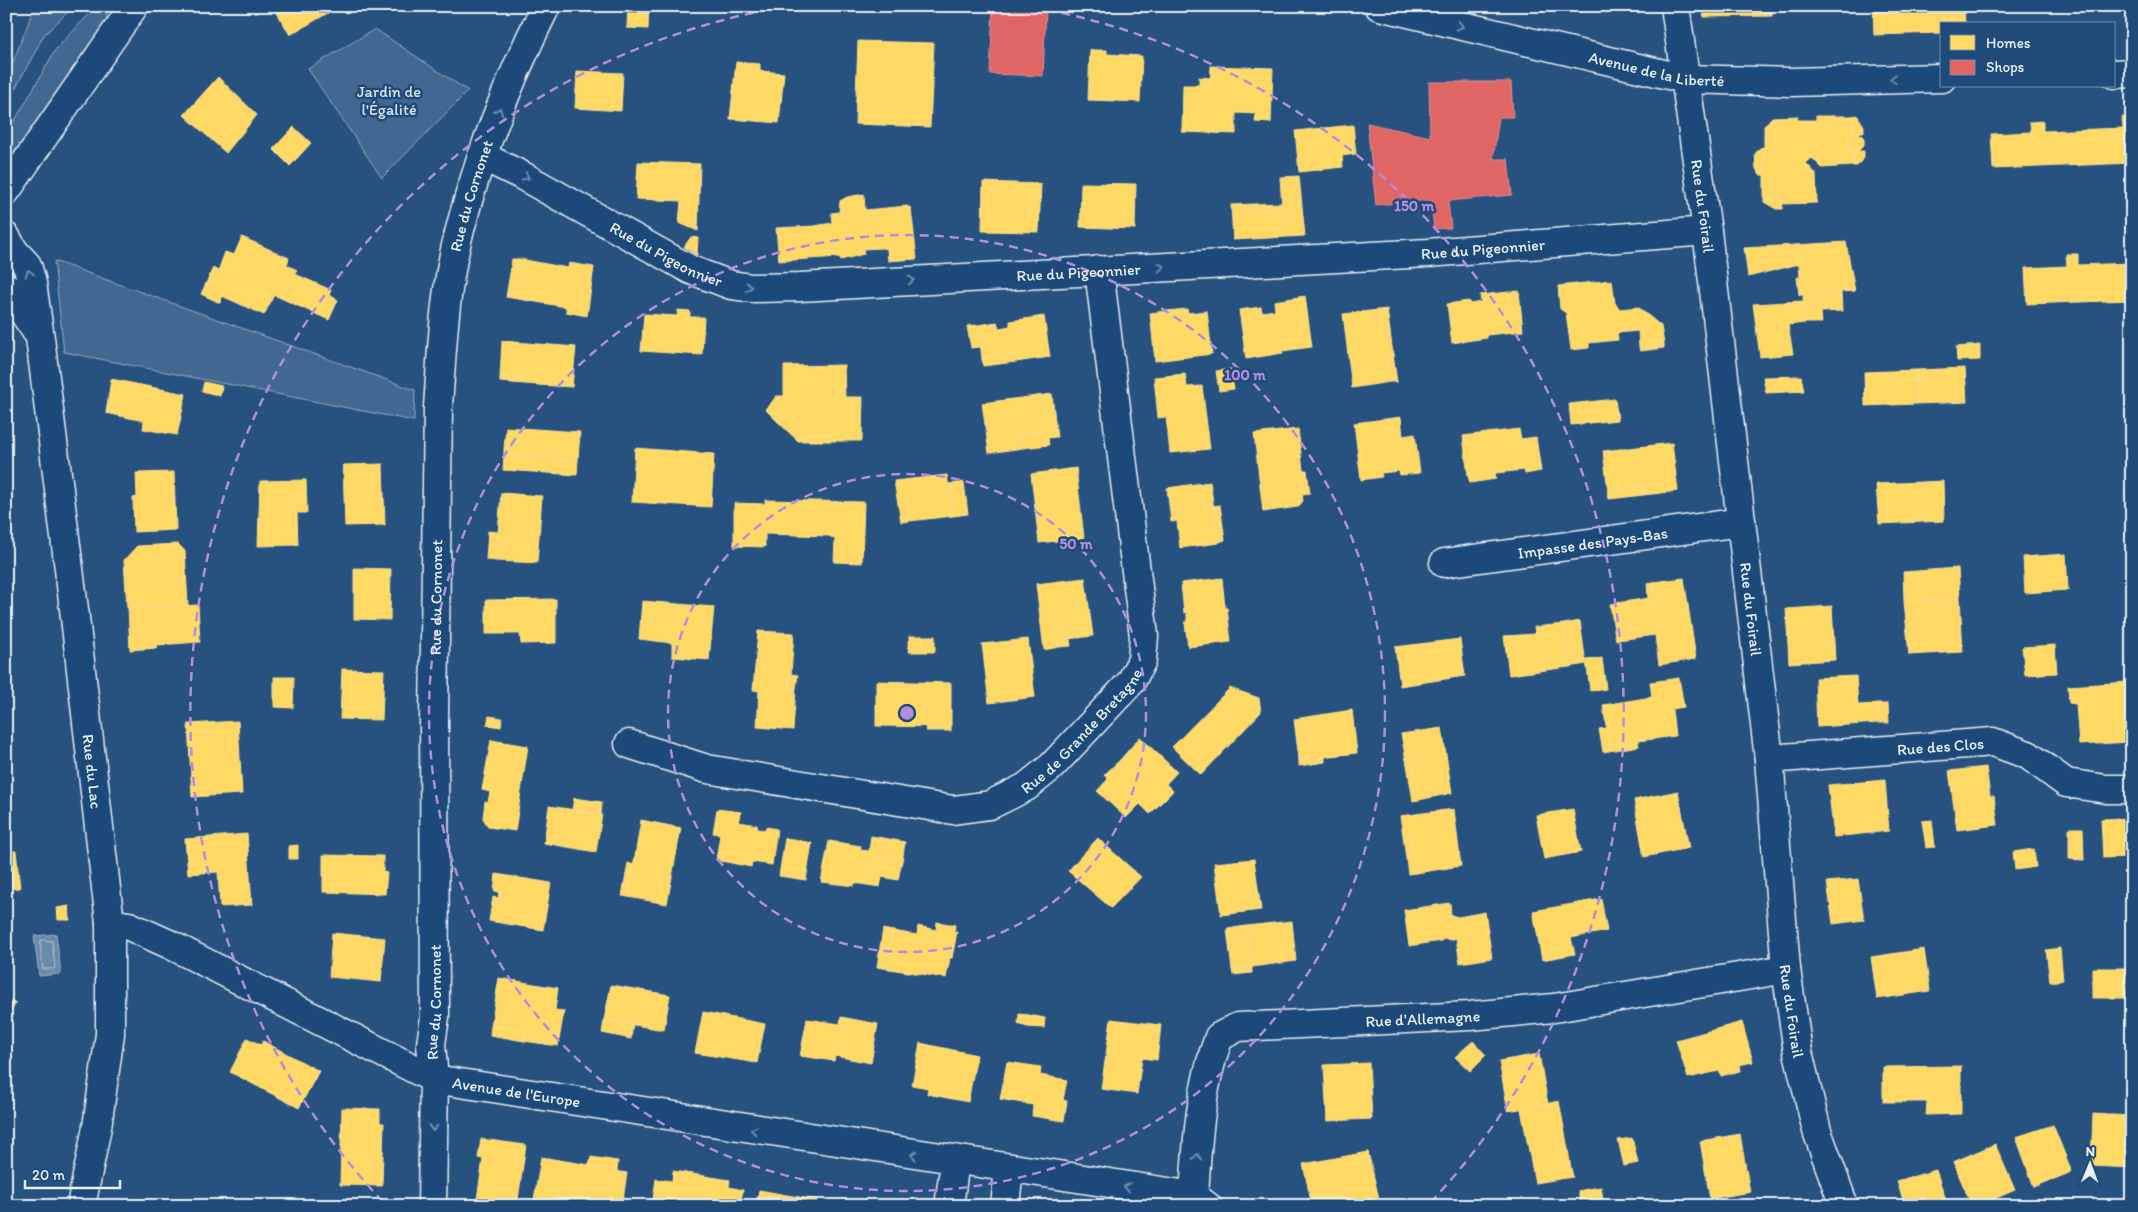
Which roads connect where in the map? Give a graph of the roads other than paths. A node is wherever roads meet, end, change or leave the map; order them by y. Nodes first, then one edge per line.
1 (134, 6) edge
2 (546, 6) edge
3 (1378, 6) edge
4 (1675, 6) edge
5 (2116, 74) edge
6 (2132, 74) edge
7 (1940, 78) edge
8 (1685, 79) junction
9 (482, 156) junction
10 (6, 191) edge
11 (1707, 231) junction
12 (6, 237) edge
13 (1099, 270) junction
14 (6, 287) edge
15 (40, 338) junction
16 (1741, 522) junction
17 (1444, 563) dead end
18 (629, 744) dead end
19 (1769, 759) junction
20 (2132, 789) edge
21 (110, 923) junction
22 (1786, 969) junction
23 (434, 1079) junction
24 (955, 1161) junction
25 (1009, 1169) junction
26 (1200, 1201) edge
27 (82, 1206) edge
28 (432, 1206) edge
29 (949, 1206) edge
30 (1005, 1206) edge
31 (1844, 1206) edge

1 - 10 street
9 -> 2 street, Rue du Cornonet
3 -> 8 street, Avenue de la Liberté
4 - 8 street, Rue du Foirail
5 - 6 street
7 -> 8 street, Avenue de la Liberté
8 - 11 street, Rue du Foirail
9 -> 13 street, Rue du Pigeonnier
9 - 23 street, Rue du Cornonet
13 -> 11 street, Rue du Pigeonnier
11 - 16 street, Rue du Foirail
15 -> 12 street, Rue du Lac
13 - 18 street, Rue de Grande Bretagne
14 - 15 street, Rue du Lac
15 - 21 street, Rue du Lac
16 - 17 street, Impasse des Pays-Bas
16 - 19 street, Rue du Foirail
19 - 20 street, Rue des Clos
19 - 22 street, Rue du Foirail
21 - 23 street, Avenue de l'Europe
21 - 27 street, Rue du Lac
26 -> 22 street, Rue d'Allemagne
22 - 31 street, Rue du Foirail
24 -> 23 street, Avenue de l'Europe
23 -> 28 street, Rue du Cornonet
24 - 25 street, Avenue de l'Europe
24 - 29 street
26 -> 25 street, Avenue de l'Europe
25 - 30 street

